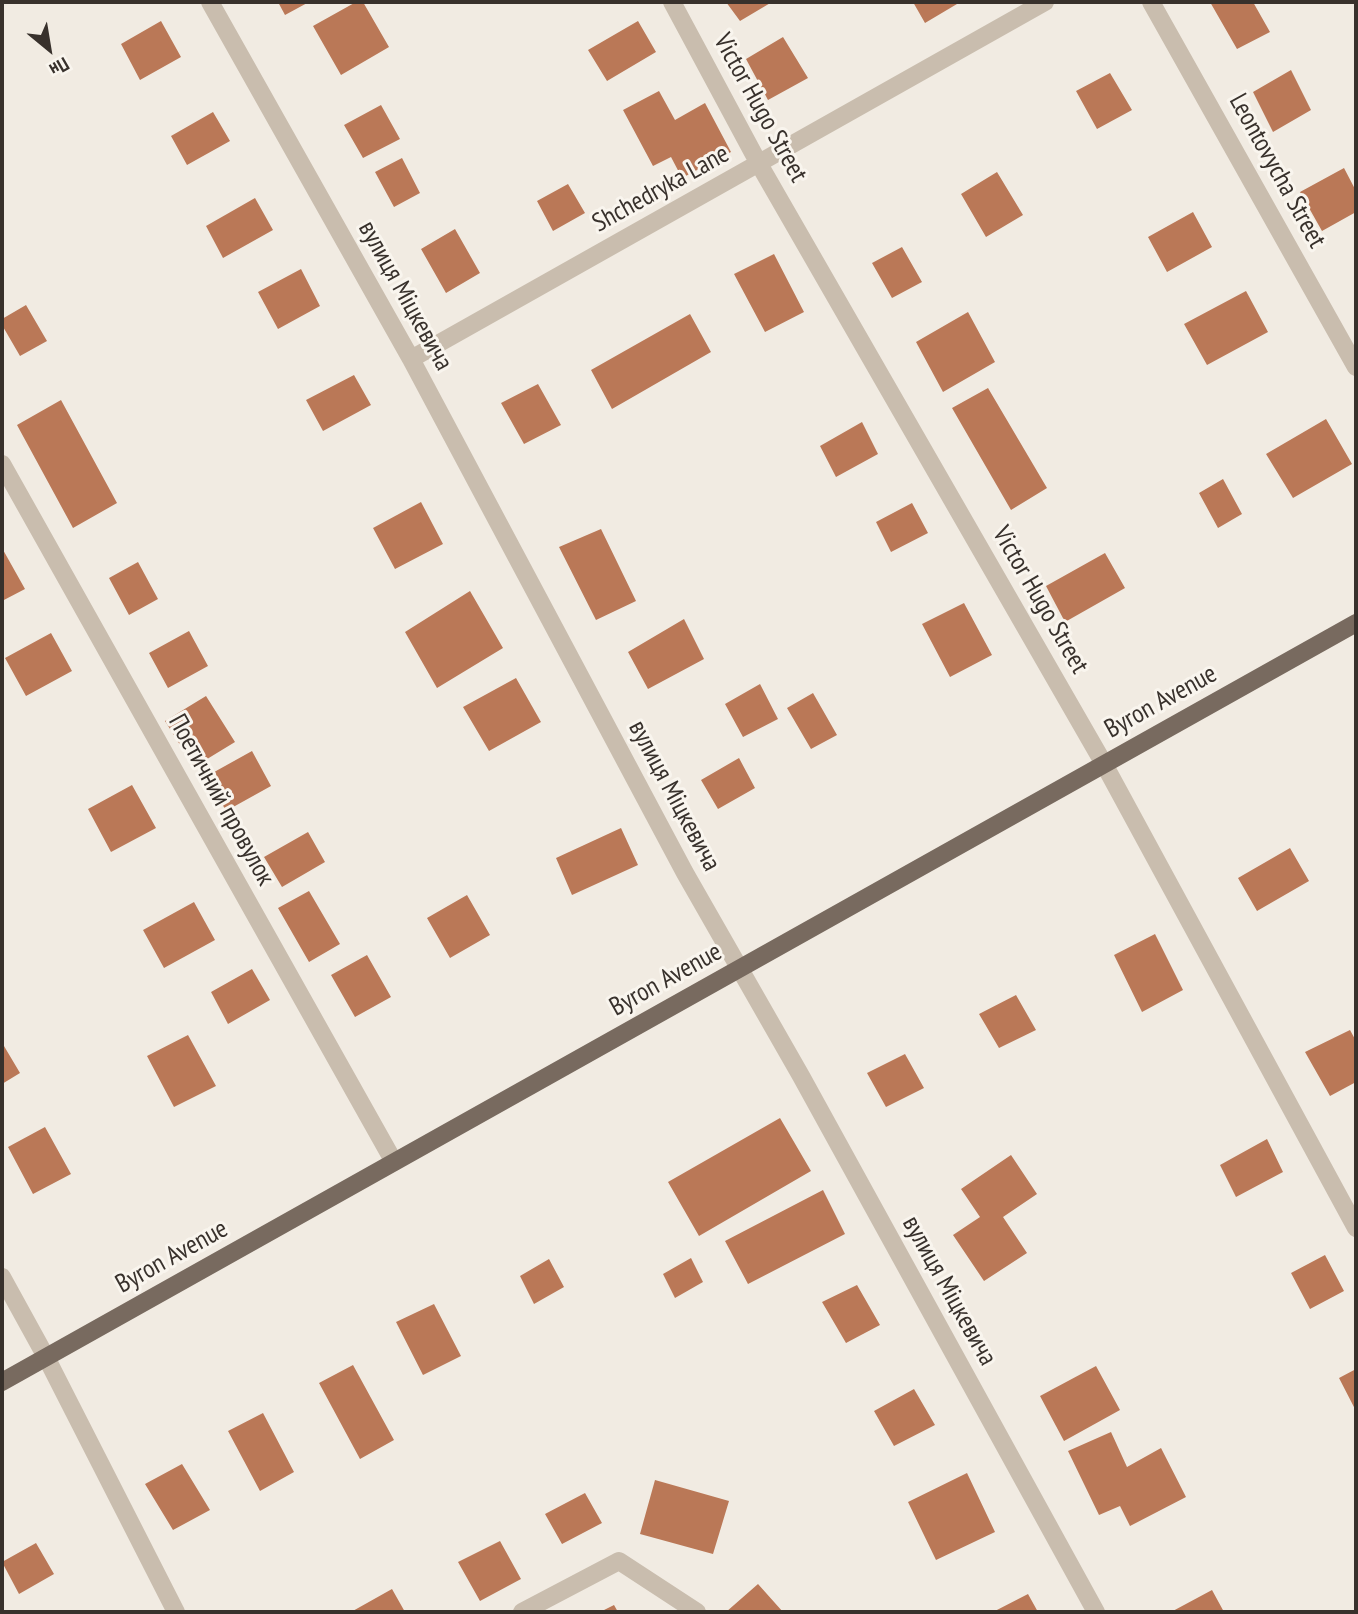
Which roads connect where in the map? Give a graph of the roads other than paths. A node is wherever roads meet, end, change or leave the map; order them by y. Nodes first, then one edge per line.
1 (210, 2) edge
2 (672, 2) edge
3 (1045, 2) edge
4 (1152, 2) edge
5 (759, 164) junction
6 (411, 359) junction
7 (1356, 367) edge
8 (2, 464) edge
9 (1356, 623) edge
10 (1104, 764) junction
11 (740, 968) junction
12 (394, 1162) junction
13 (1356, 1228) edge
14 (2, 1277) edge
15 (46, 1357) junction
16 (2, 1382) edge
17 (176, 1612) edge
18 (522, 1612) edge
19 (697, 1612) edge
20 (1096, 1612) edge

1 - 6 street, вулиця Міцкевича
2 - 5 street, Victor Hugo Street
3 - 5 street, Shchedryka Lane
4 - 7 street, Leontovychа Street
5 - 6 street, Shchedryka Lane
5 - 10 street, Victor Hugo Street
6 - 11 street, вулиця Міцкевича
8 - 12 street, Поетичний провулок
9 - 10 main road, Byron Avenue
10 - 11 main road, Byron Avenue
10 - 13 street, Victor Hugo Street
11 - 12 main road, Byron Avenue
11 - 20 street, вулиця Міцкевича
12 - 15 main road, Byron Avenue
14 - 15 street
15 - 16 main road, Byron Avenue
15 - 17 street
18 - 19 street

